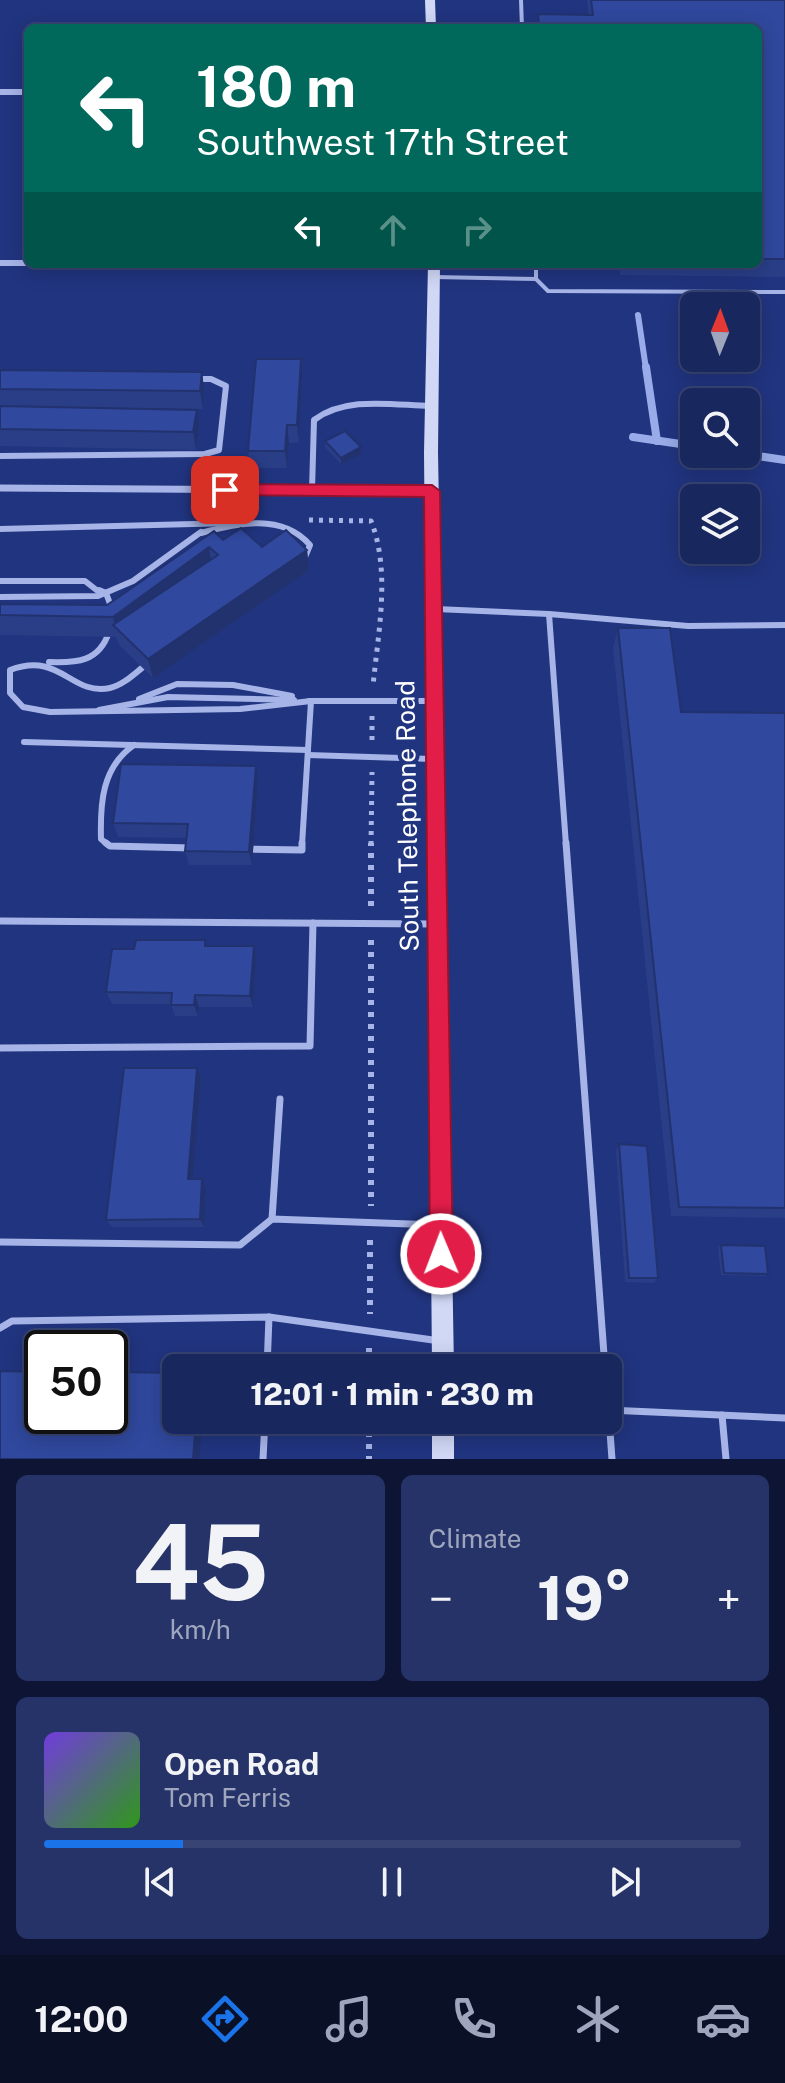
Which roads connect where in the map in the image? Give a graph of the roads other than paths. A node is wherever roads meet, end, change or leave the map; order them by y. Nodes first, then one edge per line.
1 (430, 0) edge
2 (521, 0) edge
3 (431, 24) edge
4 (522, 24) edge
5 (0, 92) edge
6 (24, 92) edge
7 (0, 263) edge
8 (24, 263) edge
9 (377, 268) edge
10 (536, 268) edge
11 (434, 269) edge
12 (536, 279) junction
13 (785, 292) edge
14 (181, 379) edge
15 (430, 406) junction
16 (0, 456) edge
17 (0, 488) edge
18 (312, 490) junction
19 (432, 491) junction
20 (205, 521) junction
21 (247, 524) junction
22 (0, 529) edge
23 (201, 533) junction
24 (292, 566) edge
25 (0, 581) edge
26 (101, 593) junction
27 (0, 597) edge
28 (433, 609) junction
29 (549, 614) junction
30 (785, 625) edge
31 (159, 655) edge
32 (45, 662) junction
33 (311, 701) junction
34 (434, 701) junction
35 (121, 706) junction
36 (81, 713) junction
37 (24, 742) dead end
38 (134, 745) junction
39 (308, 753) junction
40 (435, 759) junction
41 (208, 849) edge
42 (239, 849) edge
43 (0, 921) edge
44 (313, 923) junction
45 (437, 924) junction
46 (0, 1048) edge
47 (280, 1099) dead end
48 (272, 1219) junction
49 (441, 1225) junction
50 (0, 1242) edge
51 (269, 1317) junction
52 (0, 1328) edge
53 (443, 1342) junction
54 (268, 1354) edge
55 (443, 1354) edge
56 (604, 1354) edge
57 (622, 1410) edge
58 (722, 1415) junction
59 (785, 1418) edge
60 (264, 1434) edge
61 (443, 1434) edge
62 (610, 1434) edge
63 (263, 1459) edge
64 (443, 1459) edge
65 (612, 1459) edge
66 (726, 1459) edge

1 - 3 main road
2 - 4 lane
5 - 6 street
7 - 8 street
9 - 11 street
10 - 12 lane
11 - 12 lane
11 - 15 main road, South Telephone Road
12 - 13 lane
14 - 16 lane
15 - 18 lane
15 - 19 main road, South Telephone Road
17 - 18 street
18 - 19 street
19 - 28 main road, South Telephone Road
20 - 21 lane
20 - 22 lane
20 - 23 lane
21 - 23 lane
21 - 24 lane
23 - 26 lane
25 - 26 lane
26 - 27 lane
26 - 32 lane
28 - 29 lane
28 - 34 main road, South Telephone Road
29 - 30 lane
29 - 56 lane
31 - 32 lane
32 - 36 lane
33 - 34 lane
33 - 35 lane
33 - 35 lane
33 - 36 lane
33 - 39 lane
34 - 40 main road, South Telephone Road
35 - 36 lane
37 - 38 lane
38 - 39 lane
38 - 41 lane
39 - 40 lane
39 - 42 lane
40 - 45 main road, South Telephone Road
43 - 44 lane
44 - 45 lane
44 - 46 lane
45 - 49 main road, South Telephone Road
47 - 48 lane
48 - 49 lane
48 - 50 lane
49 - 53 main road, South Telephone Road
51 - 52 lane
51 - 53 lane
51 - 54 lane
53 - 55 main road, South Telephone Road
57 - 58 lane
58 - 59 lane
58 - 66 lane
60 - 63 lane
61 - 64 main road
62 - 65 lane

